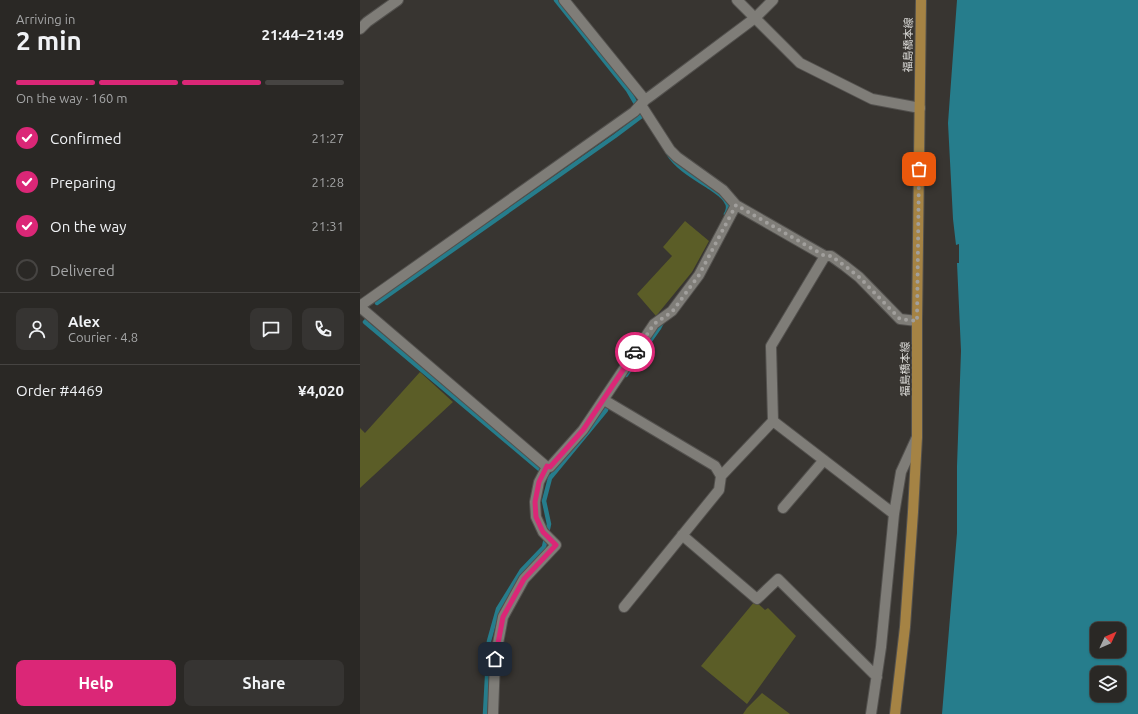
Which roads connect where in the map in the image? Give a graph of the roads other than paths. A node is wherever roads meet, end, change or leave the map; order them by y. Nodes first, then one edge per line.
1 (398, 0) edge
2 (564, 0) edge
3 (737, 0) edge
4 (773, 0) edge
5 (921, 0) edge
6 (755, 18) junction
7 (360, 29) edge
8 (643, 103) junction
9 (920, 108) junction
10 (736, 205) junction
11 (825, 256) junction
12 (360, 307) edge
13 (917, 321) junction
14 (606, 401) junction
15 (773, 421) junction
16 (917, 437) junction
17 (824, 460) junction
18 (545, 470) junction
19 (721, 476) junction
20 (783, 508) dead end
21 (894, 514) junction
22 (682, 535) junction
23 (624, 607) dead end
24 (876, 677) junction
25 (493, 714) edge
26 (871, 714) edge
27 (894, 714) edge

1 - 7 street
2 - 8 street
3 - 6 street
4 - 6 street
5 - 9 main road, 福島橋本線
6 - 8 street
6 - 9 street
8 - 10 street
8 - 12 street
9 - 13 main road, 福島橋本線
10 - 11 street
10 - 14 street
11 - 13 street
11 - 15 street
12 - 18 street
13 - 16 main road, 福島橋本線
14 - 18 street
14 - 19 street
15 - 17 street
15 - 19 street
16 - 21 street
16 - 27 main road, 福島橋本線
17 - 20 street
17 - 21 street
18 - 25 street
19 - 22 street
21 - 24 street
22 - 23 street
22 - 24 street
24 - 26 street

